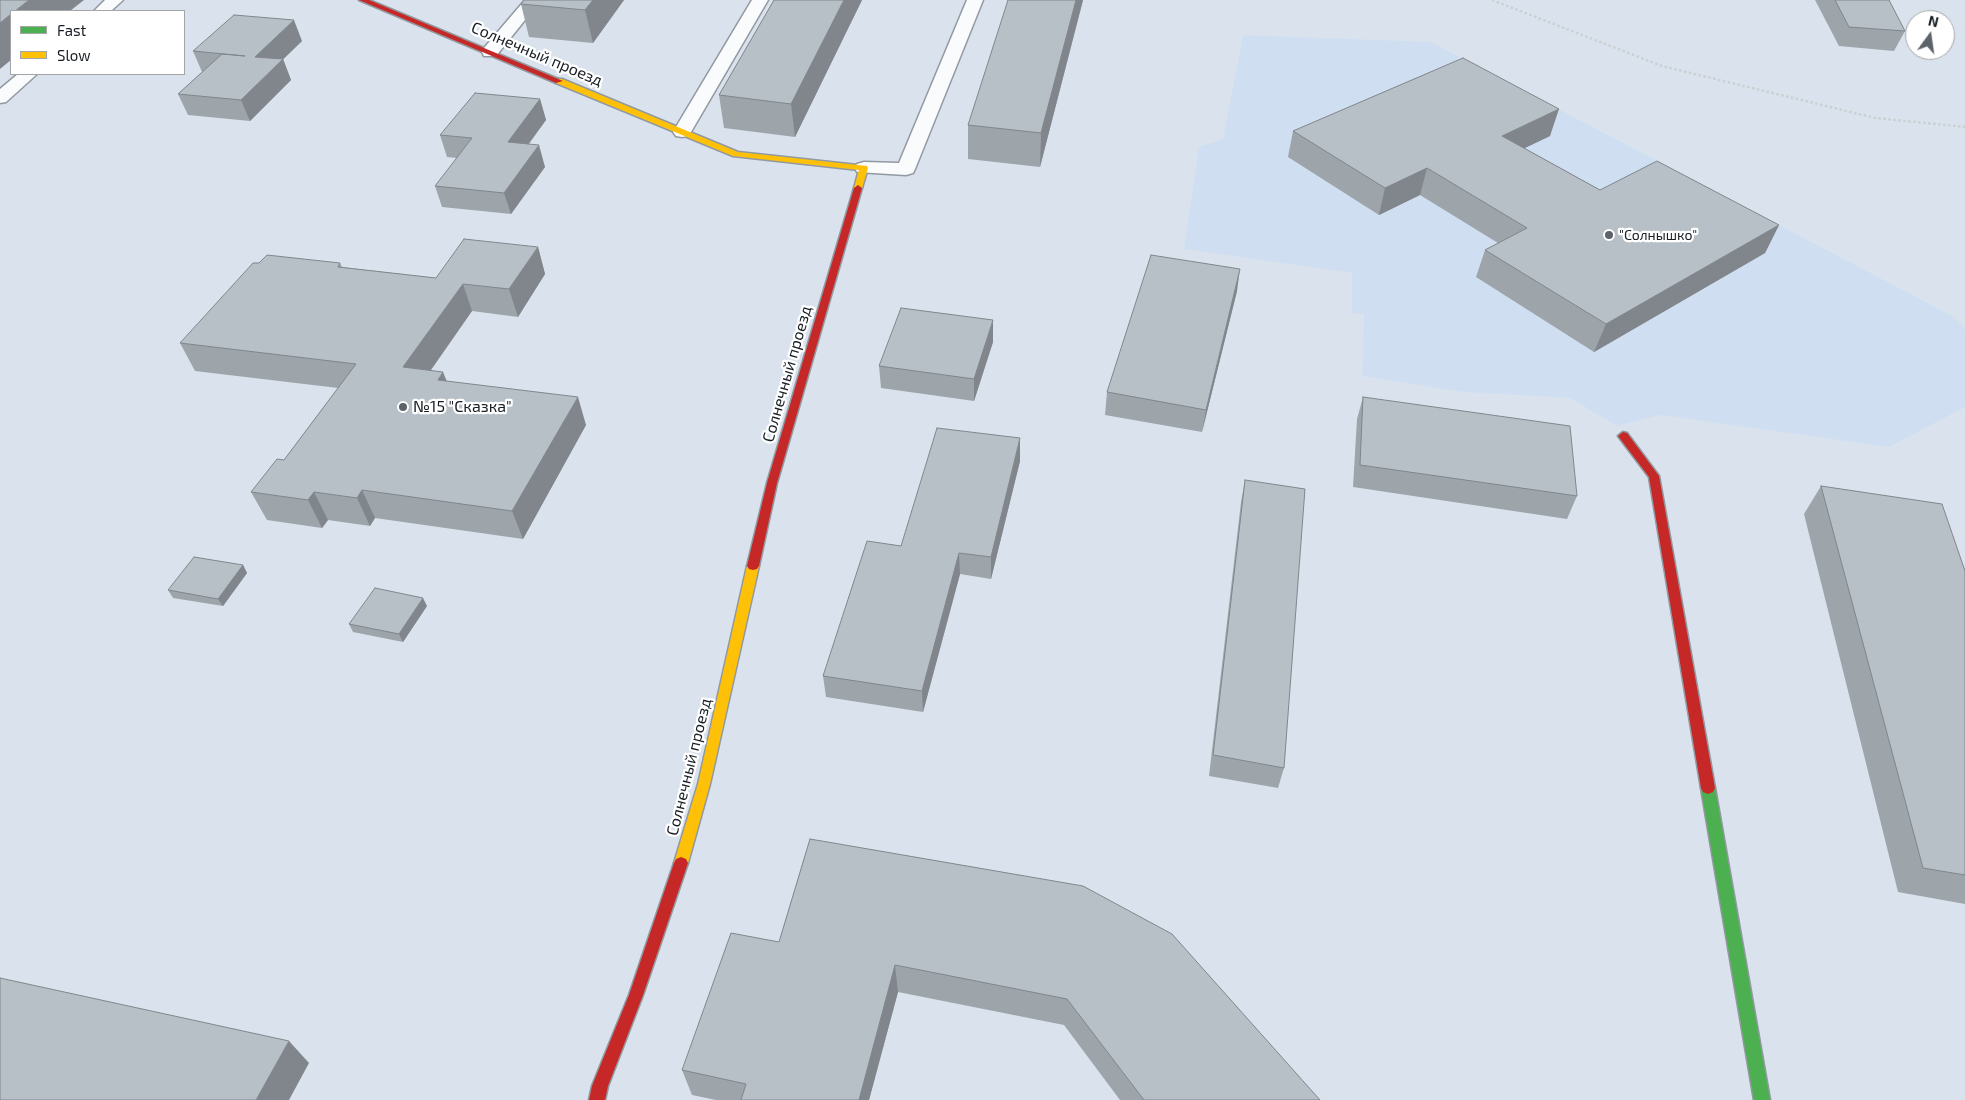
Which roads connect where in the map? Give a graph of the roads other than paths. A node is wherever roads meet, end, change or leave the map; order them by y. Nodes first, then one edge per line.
1 (115, 0) edge
2 (363, 0) edge
3 (533, 0) edge
4 (760, 0) edge
5 (975, 0) edge
6 (103, 10) edge
7 (490, 52) junction
8 (27, 75) edge
9 (0, 98) edge
10 (682, 132) junction
11 (864, 168) junction
12 (1623, 436) dead end
13 (597, 1100) edge
14 (1762, 1100) edge

1 - 6 lane
2 - 7 street, Солнечный проезд
3 - 7 lane
4 - 10 lane
5 - 11 lane
7 - 10 street, Солнечный проезд
8 - 9 lane
10 - 11 street, Солнечный проезд
11 - 13 street, Солнечный проезд
12 - 14 street

